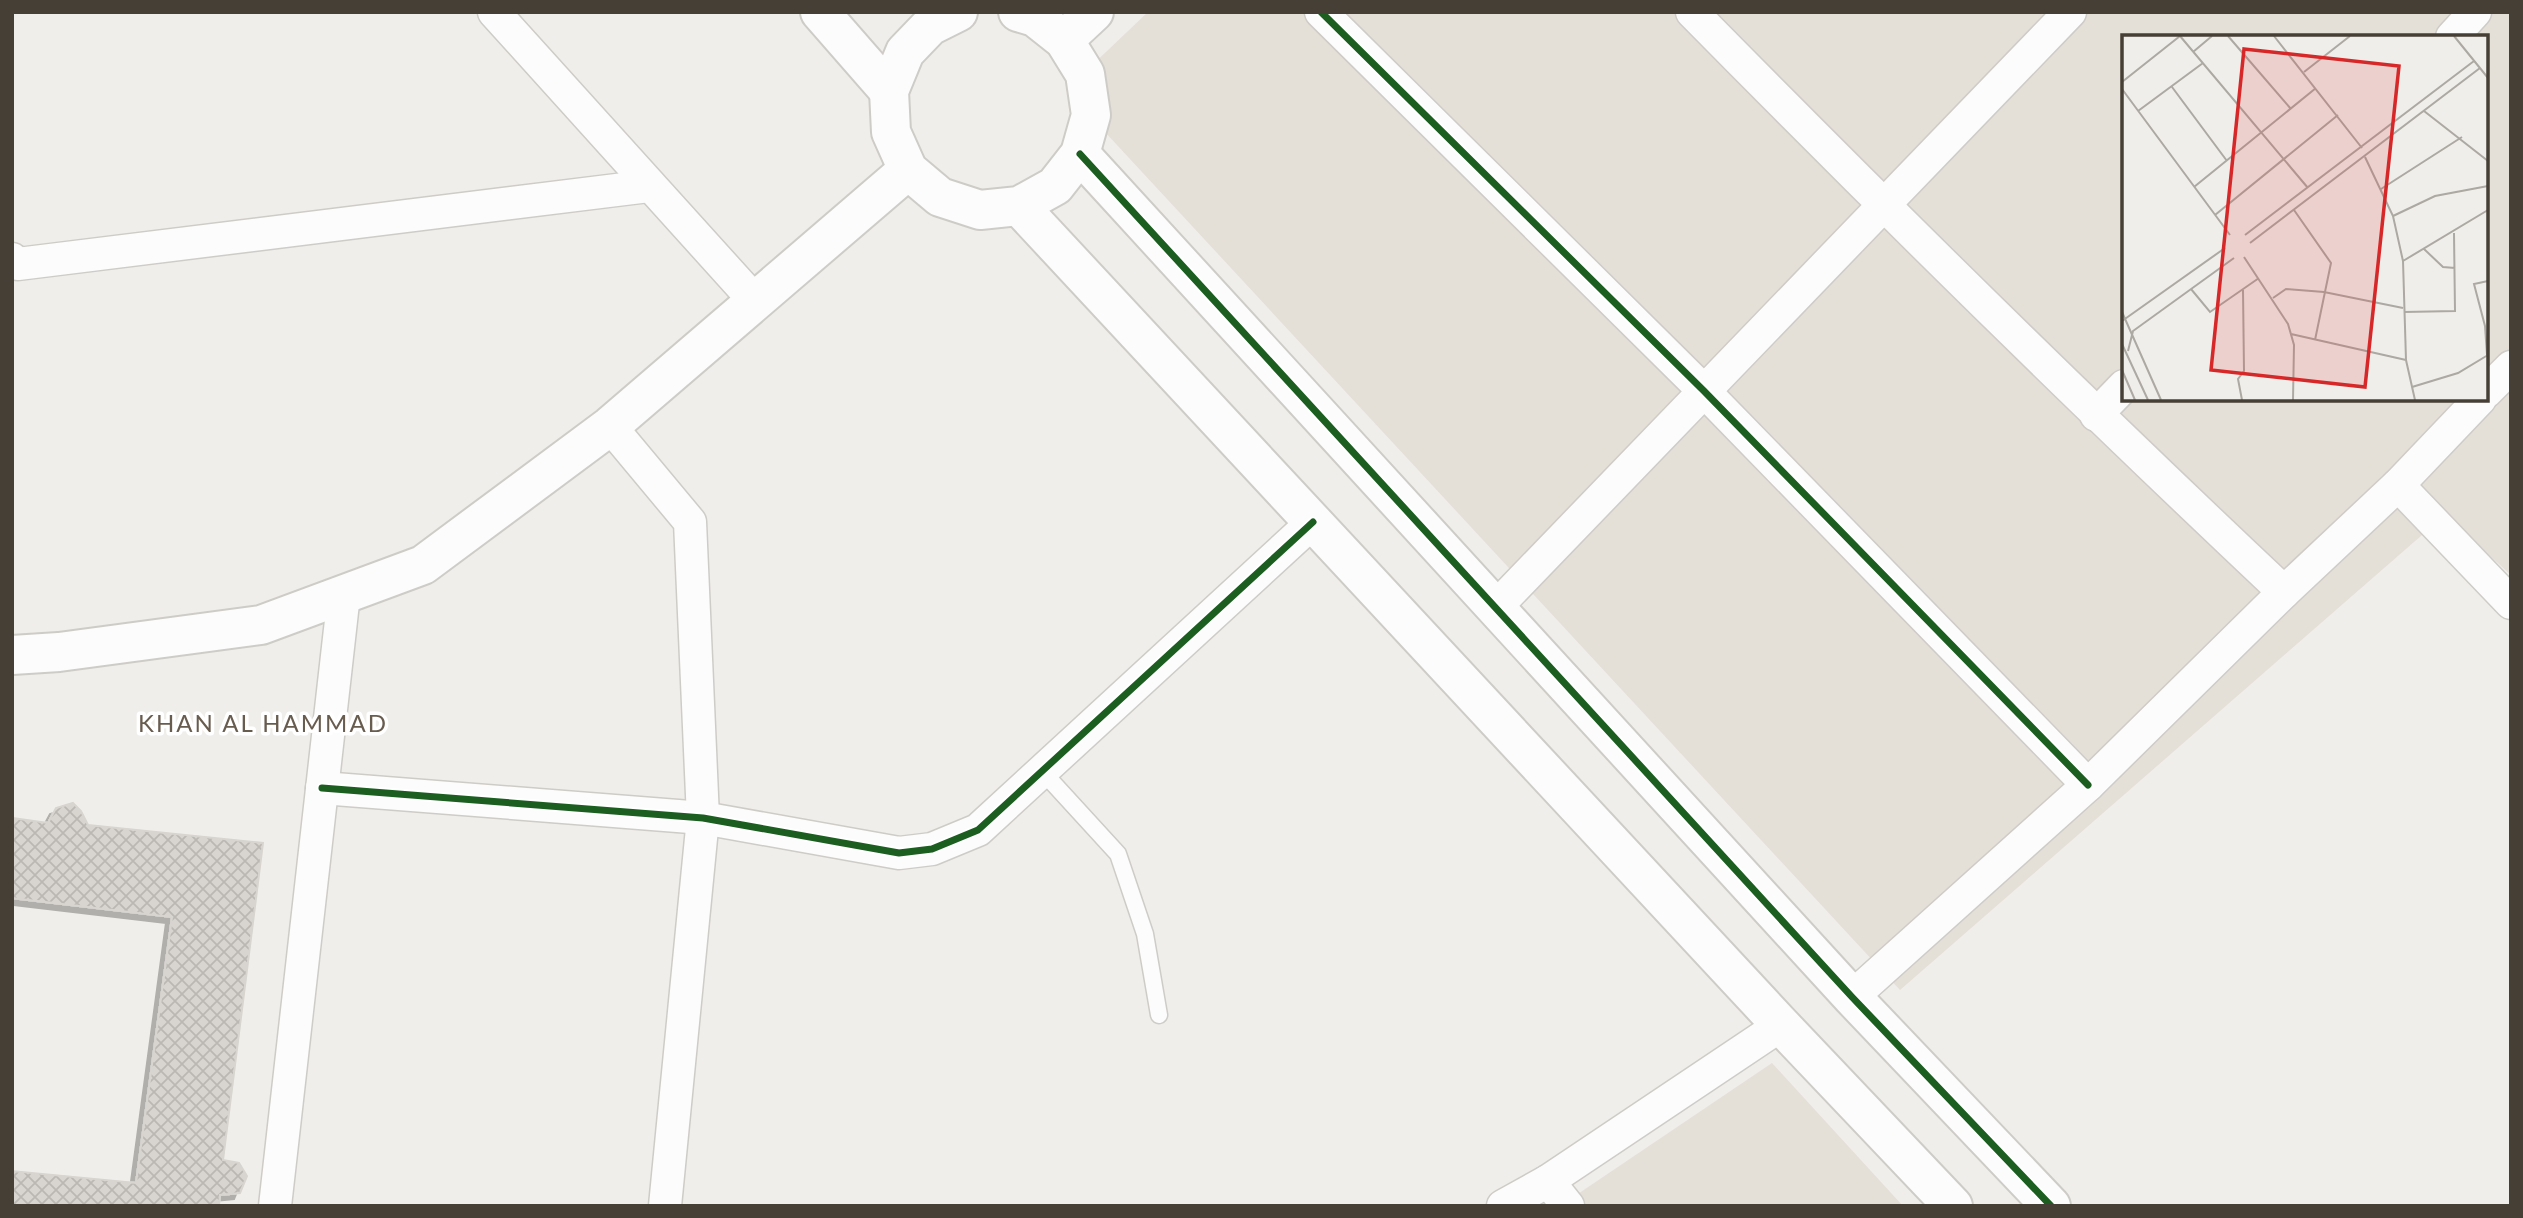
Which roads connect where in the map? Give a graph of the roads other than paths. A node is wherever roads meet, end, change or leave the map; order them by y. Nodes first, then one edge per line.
1 (494, 12) edge
2 (820, 12) edge
3 (958, 12) edge
4 (1018, 12) edge
5 (1094, 12) edge
6 (1321, 12) edge
7 (1692, 12) edge
8 (2070, 12) edge
9 (2475, 12) edge
10 (2454, 35) edge
11 (1064, 40) junction
12 (889, 90) junction
13 (1080, 154) junction
14 (908, 170) junction
15 (649, 186) junction
16 (1019, 206) junction
17 (1883, 206) junction
18 (12, 259) edge
19 (755, 301) junction
20 (2511, 366) edge
21 (2122, 388) edge
22 (2488, 390) edge
23 (1704, 391) junction
24 (2478, 401) edge
25 (2096, 415) junction
26 (610, 426) junction
27 (2398, 485) junction
28 (1313, 522) junction
29 (2284, 592) junction
30 (344, 594) junction
31 (2511, 603) edge
32 (1496, 607) junction
33 (12, 655) edge
34 (1042, 771) junction
35 (2088, 785) junction
36 (322, 788) junction
37 (702, 818) junction
38 (1852, 997) junction
39 (1159, 1016) dead end
40 (1781, 1025) junction
41 (1548, 1181) junction
42 (275, 1206) edge
43 (665, 1206) edge
44 (1503, 1206) edge
45 (1568, 1206) edge
46 (1953, 1206) edge
47 (2051, 1206) edge

1 - 15 street
2 - 12 street
3 - 12 street
4 - 11 street
5 - 11 street
6 - 23 street
7 - 17 street
8 - 17 street
9 - 10 street
11 - 13 street
12 - 14 street
13 - 16 street
13 - 32 street
14 - 16 street
14 - 19 street
15 - 18 street
15 - 19 street
16 - 28 street
17 - 23 street
17 - 25 street
19 - 26 street
20 - 22 street
21 - 25 street
23 - 32 street
23 - 35 street
24 - 27 street
25 - 29 street
26 - 30 street
26 - 37 street
27 - 29 street
27 - 31 street
28 - 34 street
28 - 40 street
29 - 35 street
30 - 33 street
30 - 36 street
32 - 38 street
34 - 37 street
34 - 39 lane
35 - 38 street
36 - 37 street
36 - 42 street
37 - 43 street
38 - 47 street
40 - 41 street
40 - 46 street
41 - 44 street
41 - 45 street

